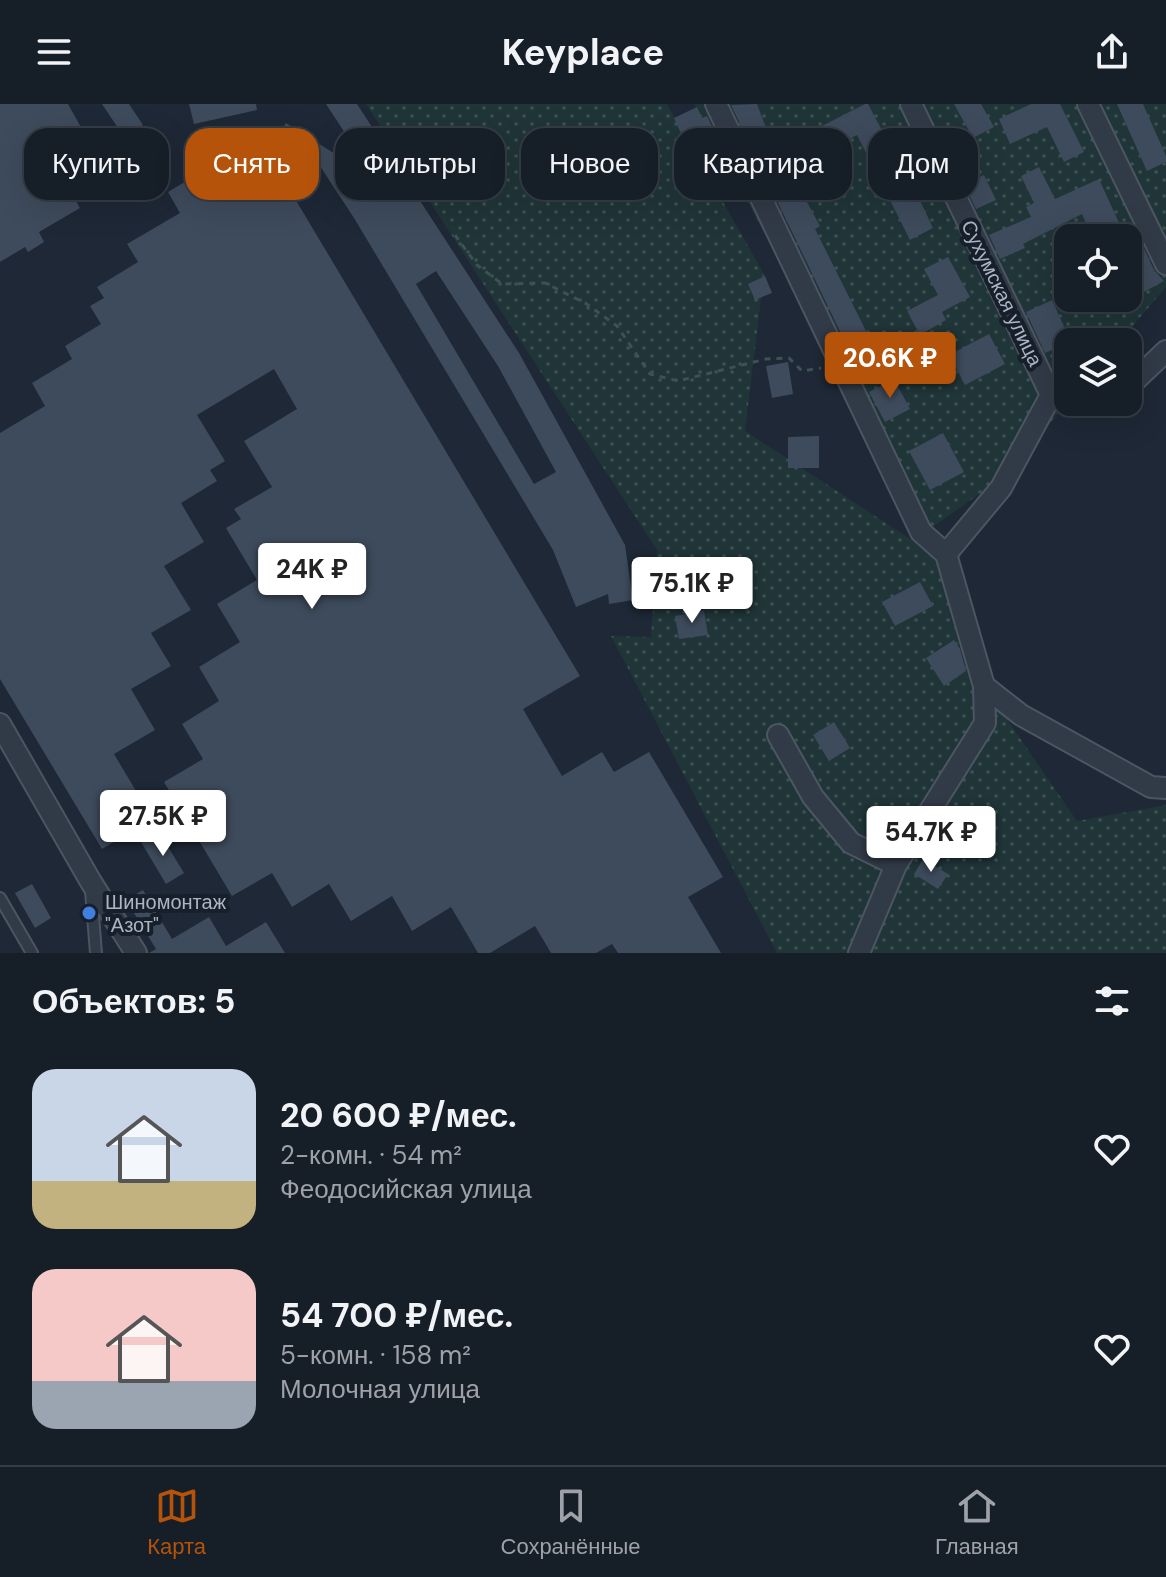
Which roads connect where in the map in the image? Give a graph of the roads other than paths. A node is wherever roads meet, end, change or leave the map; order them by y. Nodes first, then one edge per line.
1 (716, 104) edge
2 (911, 104) edge
3 (1088, 104) edge
4 (1166, 264) edge
5 (1166, 351) edge
6 (1142, 374) edge
7 (1051, 395) junction
8 (1054, 396) edge
9 (946, 554) junction
10 (984, 686) junction
11 (0, 724) edge
12 (778, 735) dead end
13 (1166, 788) edge
14 (896, 865) junction
15 (91, 882) junction
16 (0, 898) edge
17 (32, 953) edge
18 (96, 953) edge
19 (136, 953) edge
20 (859, 953) edge

1 - 9 street
2 - 7 street, Сухумская улица
3 - 4 street
5 - 6 street
7 - 8 street
7 - 9 street
9 - 10 street
10 - 13 street
10 - 14 street
11 - 15 street
12 - 14 street
14 - 20 street
15 - 18 lane
15 - 19 street
16 - 17 lane

